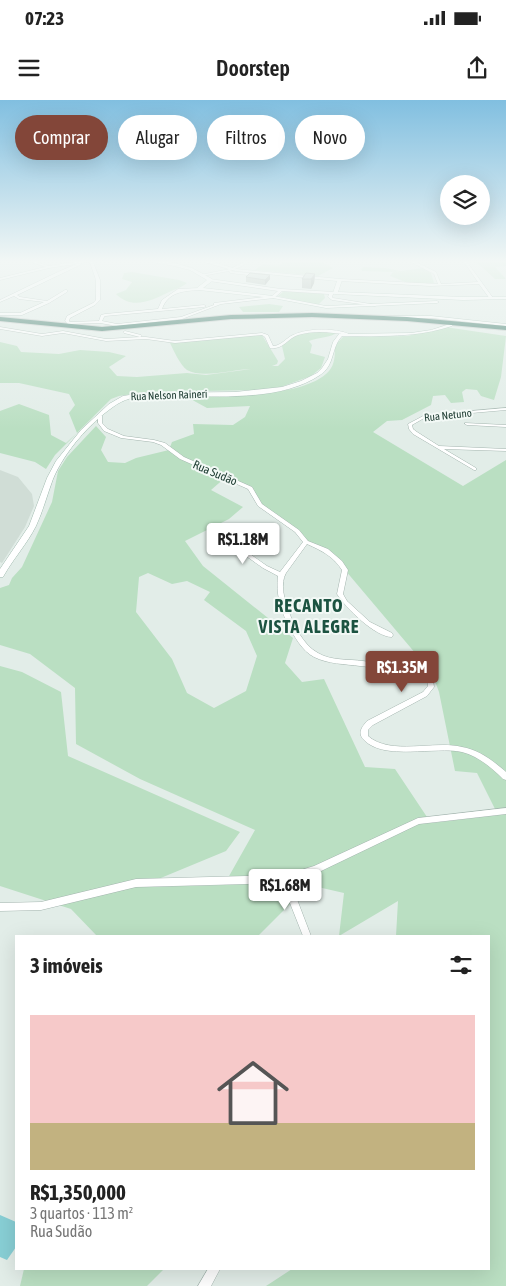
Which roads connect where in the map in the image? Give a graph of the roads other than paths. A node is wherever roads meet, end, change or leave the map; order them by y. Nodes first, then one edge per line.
1 (70, 317) edge
2 (102, 317) edge
3 (190, 317) edge
4 (228, 317) edge
5 (256, 317) edge
6 (284, 317) edge
7 (377, 317) edge
8 (379, 317) edge
9 (446, 317) edge
10 (184, 320) junction
11 (432, 320) junction
12 (0, 321) edge
13 (100, 322) junction
14 (449, 322) junction
15 (506, 327) edge
16 (0, 328) edge
17 (46, 328) junction
18 (438, 329) junction
19 (125, 332) junction
20 (347, 334) junction
21 (146, 338) junction
22 (506, 409) edge
23 (100, 416) junction
24 (466, 424) dead end
25 (506, 426) edge
26 (436, 446) junction
27 (506, 450) edge
28 (474, 469) dead end
29 (218, 534) dead end
30 (306, 542) junction
31 (0, 575) edge
32 (281, 575) junction
33 (390, 635) dead end
34 (506, 777) edge
35 (506, 811) edge
36 (285, 879) junction
37 (0, 907) edge
38 (307, 935) edge
39 (213, 1270) edge
40 (204, 1286) edge

1 - 13 street
2 - 13 street
3 - 10 street
4 - 12 highway
5 - 10 highway
6 - 11 highway
7 - 15 highway
8 - 11 main road
9 - 14 main road
10 - 13 street
10 - 17 highway
10 - 19 highway
11 - 14 highway
11 - 18 main road
12 - 17 highway
14 - 15 highway
14 - 18 main road
16 - 21 street
17 - 19 highway
18 - 20 main road
19 - 21 street
20 - 21 street
20 - 23 main road, Rua Nelson Raineri
22 - 26 street, Rua Netuno
23 - 30 street, Rua Sudão
23 - 31 main road, Rua Nelson Raineri
24 - 25 street
26 - 27 street
26 - 28 street, Rua Netuno
29 - 32 street
30 - 32 street
30 - 33 street
32 - 34 street
35 - 36 street
36 - 37 street
36 - 38 street
39 - 40 street

